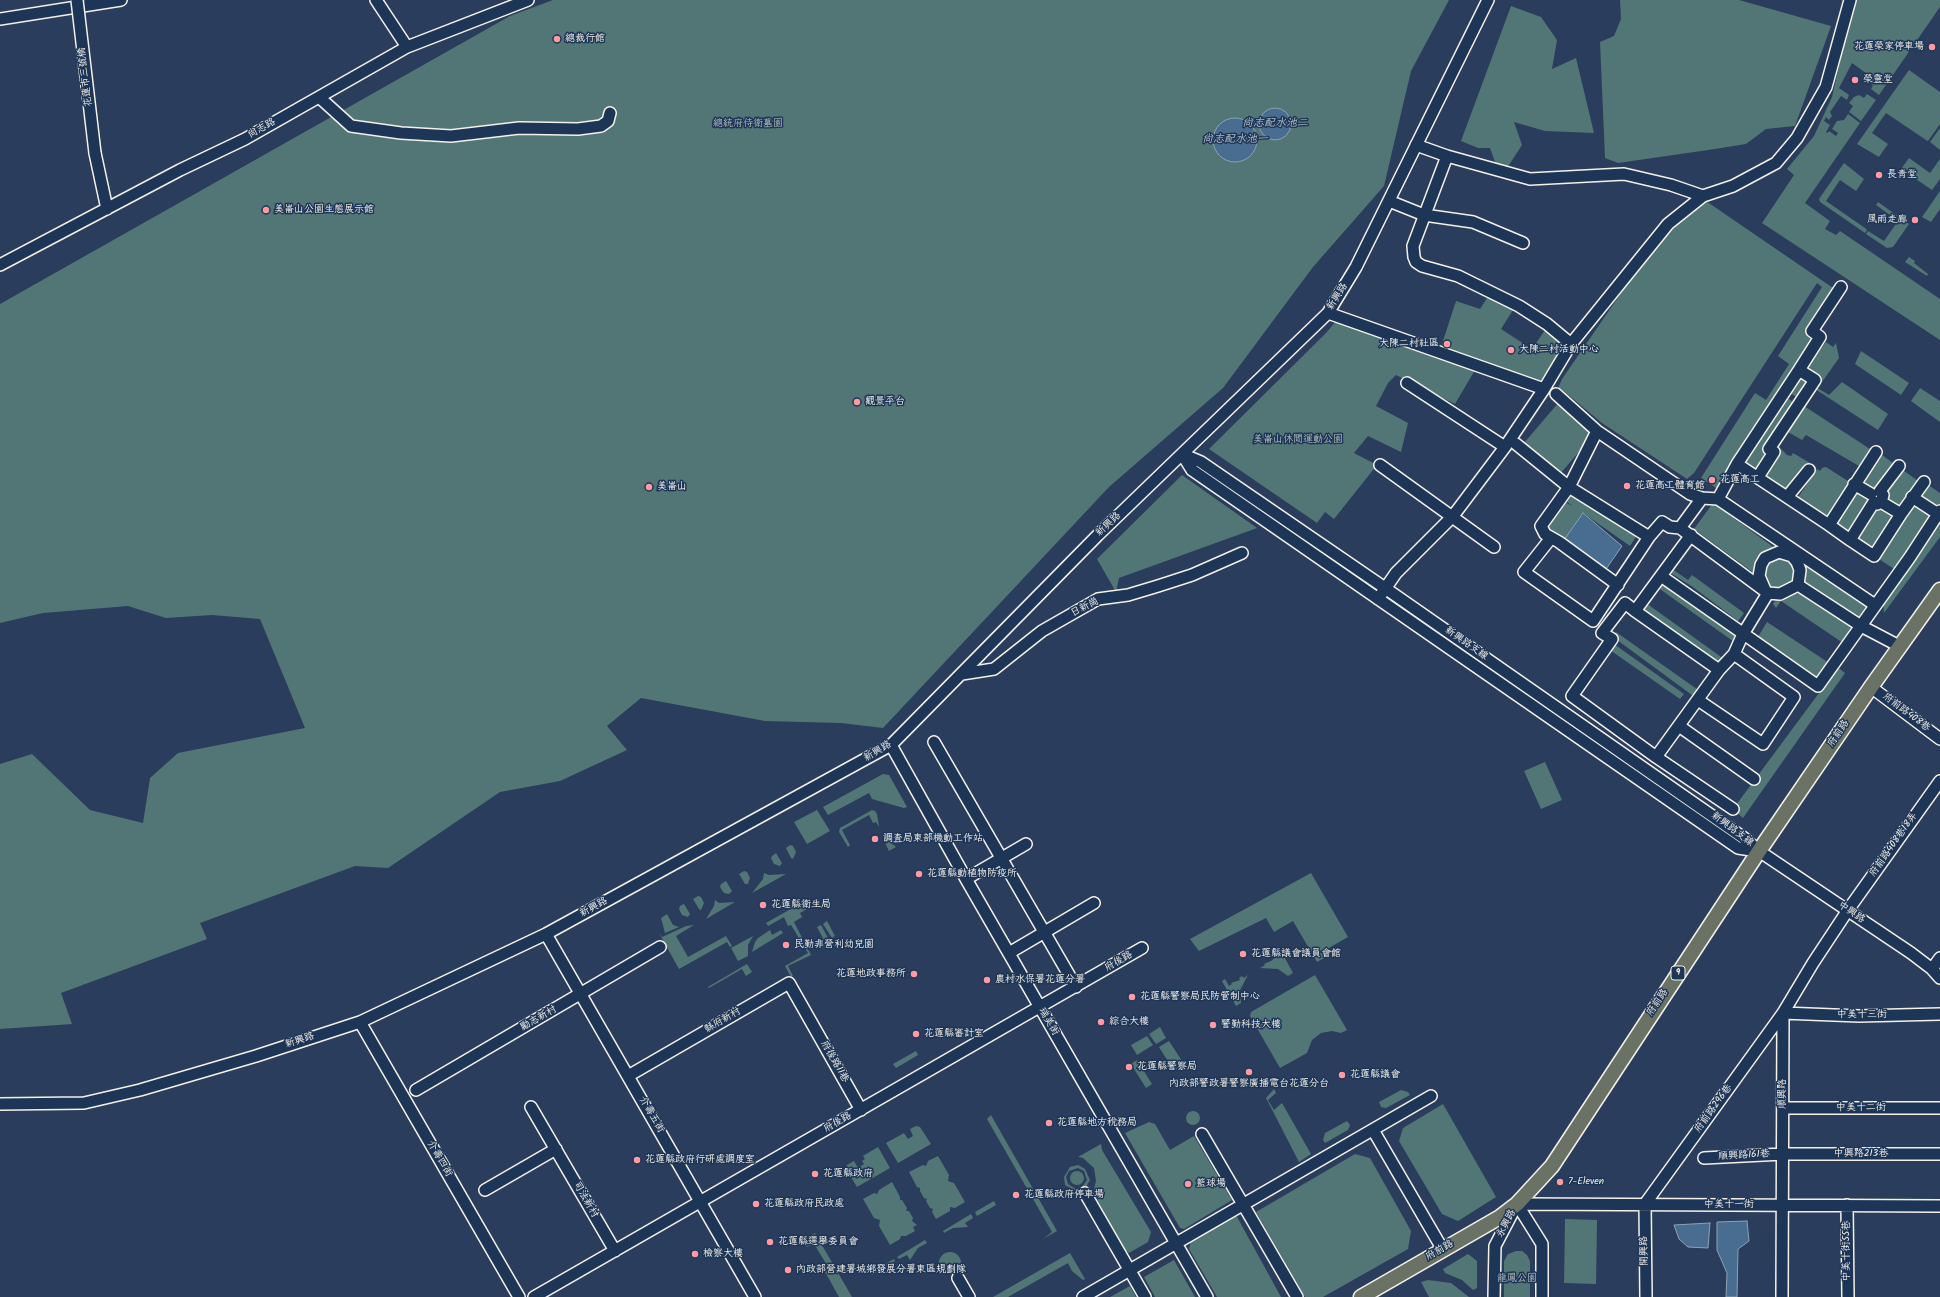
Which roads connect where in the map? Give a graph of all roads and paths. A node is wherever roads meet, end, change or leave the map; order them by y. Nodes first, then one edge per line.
1 (77, 0) edge
2 (121, 0) edge
3 (376, 0) edge
4 (528, 0) edge
5 (1488, 0) edge
6 (1850, 0) edge
7 (0, 19) edge
8 (407, 47) junction
9 (319, 97) junction
10 (610, 113) dead end
11 (1416, 145) junction
12 (1447, 156) junction
13 (1703, 196) junction
14 (1389, 201) junction
15 (107, 209) junction
16 (1424, 214) junction
17 (1523, 243) dead end
18 (0, 265) edge
19 (1841, 287) dead end
20 (1328, 313) junction
21 (1571, 344) junction
22 (1799, 370) junction
23 (1407, 383) dead end
24 (1544, 389) junction
25 (1784, 393) junction
26 (1556, 394) dead end
27 (1800, 403) junction
28 (1597, 431) junction
29 (1516, 444) dead end
30 (1505, 447) junction
31 (1876, 452) dead end
32 (1182, 454) junction
33 (1737, 464) junction
34 (1380, 465) dead end
35 (1899, 466) dead end
36 (1809, 470) dead end
37 (1758, 477) junction
38 (1924, 482) dead end
39 (1854, 484) junction
40 (1569, 487) junction
41 (1787, 497) junction
42 (1877, 497) junction
43 (1912, 497) junction
44 (1702, 498) junction
45 (1718, 499) junction
46 (1939, 513) edge
47 (1901, 514) junction
48 (1453, 516) junction
49 (1830, 525) junction
50 (1680, 528) junction
51 (1691, 536) junction
52 (1551, 538) junction
53 (1649, 538) junction
54 (1850, 540) junction
55 (1494, 547) dead end
56 (1242, 553) dead end
57 (1794, 554) junction
58 (1661, 576) junction
59 (1618, 584) junction
60 (1798, 586) junction
61 (1385, 588) junction
62 (1940, 590) edge
63 (1767, 592) junction
64 (1378, 599) junction
65 (1875, 605) junction
66 (1635, 610) junction
67 (1861, 626) junction
68 (1743, 634) junction
69 (1901, 647) junction
70 (1734, 654) junction
71 (1719, 670) junction
72 (962, 674) junction
73 (1871, 687) junction
74 (1698, 700) junction
75 (1679, 726) junction
76 (1940, 739) edge
77 (934, 742) dead end
78 (891, 745) junction
79 (1656, 757) junction
80 (1754, 779) dead end
81 (1940, 780) edge
82 (1733, 809) dead end
83 (1026, 844) dead end
84 (1759, 851) junction
85 (1002, 858) junction
86 (966, 879) junction
87 (1094, 903) dead end
88 (1848, 910) junction
89 (1046, 932) junction
90 (546, 934) junction
91 (660, 947) dead end
92 (1142, 948) dead end
93 (1009, 953) junction
94 (1940, 958) edge
95 (1932, 970) junction
96 (1940, 978) edge
97 (1076, 986) junction
98 (580, 994) junction
99 (1040, 1007) junction
100 (806, 1013) joint
101 (1783, 1013) junction
102 (1940, 1014) edge
103 (360, 1022) junction
104 (628, 1076) junction
105 (416, 1090) dead end
106 (1431, 1096) dead end
107 (0, 1104) edge
108 (531, 1107) dead end
109 (1783, 1108) junction
110 (1940, 1108) edge
111 (862, 1110) junction
112 (1373, 1130) junction
113 (1202, 1134) dead end
114 (556, 1149) junction
115 (1783, 1154) junction
116 (1940, 1154) edge
117 (1704, 1158) dead end
118 (485, 1190) dead end
119 (1085, 1193) dead end
120 (701, 1202) junction
121 (1243, 1204) junction
122 (1518, 1204) junction
123 (1645, 1204) junction
124 (1783, 1205) junction
125 (1847, 1205) junction
126 (1940, 1206) edge
127 (1176, 1243) junction
128 (1443, 1250) junction
129 (615, 1251) junction
130 (1130, 1270) junction
131 (958, 1278) dead end
132 (519, 1297) edge
133 (534, 1297) edge
134 (755, 1297) edge
135 (970, 1297) edge
136 (1083, 1297) edge
137 (1145, 1297) edge
138 (1207, 1297) edge
139 (1297, 1297) edge
140 (1361, 1297) edge
141 (1494, 1297) edge
142 (1542, 1297) edge
143 (1646, 1297) edge
144 (1782, 1297) edge
145 (1848, 1297) edge

1 - 15 street, 花蓮市三號橋, bridge
2 - 7 street
3 - 8 street
4 - 8 street, 尚志路
5 - 11 street, 新興路
6 - 13 street
8 - 9 street, 尚志路
9 - 10 street
9 - 15 street, 尚志路
11 - 12 street
11 - 14 street, 新興路
12 - 13 street
12 - 16 street
13 - 21 street
14 - 16 street
14 - 20 street, 新興路
15 - 18 street, 尚志路
16 - 17 street
16 - 21 street
19 - 22 street
20 - 24 street
20 - 32 street, 新興路
21 - 24 street
22 - 25 street
22 - 27 street
23 - 30 street
24 - 30 street
25 - 27 street
25 - 33 street
26 - 28 street
27 - 37 street
28 - 40 street
28 - 44 street
29 - 40 street
30 - 48 street
31 - 39 street
32 - 61 street, 新興路支線
32 - 64 street, 新興路支線
32 - 72 street, 新興路
33 - 37 street
33 - 45 street
34 - 48 street
35 - 42 street
36 - 41 street
37 - 41 street
38 - 43 street
39 - 42 street
39 - 49 street
40 - 52 street
40 - 53 street
41 - 49 street
42 - 47 street
42 - 54 street
43 - 46 street
43 - 47 street
44 - 45 street
44 - 50 street
45 - 57 street
46 - 65 street
47 - 54 street
48 - 55 street
48 - 61 street
49 - 54 street
50 - 51 street
50 - 53 street
51 - 58 street
51 - 63 street
52 - 59 street
52 - 59 street
53 - 59 street
56 - 72 street, 日新崗
57 - 60 street
57 - 63 street
57 - 65 street
58 - 66 street
58 - 68 street
60 - 63 street
60 - 67 street
61 - 64 street
61 - 84 street, 新興路支線
62 - 69 main road, 府前路 / 9
63 - 68 street
64 - 84 street, 新興路支線
65 - 67 street
66 - 71 street
66 - 79 street
67 - 68 street
67 - 69 street
68 - 70 street
69 - 73 main road, 府前路 / 9
70 - 71 street
70 - 74 street
71 - 74 street
72 - 78 street, 新興路
73 - 76 street, 府前路408巷
73 - 84 main road, 府前路 / 9
74 - 75 street
75 - 79 street
75 - 80 street
77 - 85 street
78 - 86 street, 瑞美街
78 - 90 street, 新興路
79 - 82 street
81 - 88 street, 府前路408巷18弄
83 - 85 street
84 - 88 street, 中興路
84 - 122 main road, 府前路 / 9
85 - 86 street
85 - 89 street
86 - 93 street, 瑞美街
87 - 89 street
88 - 95 street, 中興路
88 - 101 street
89 - 93 street
89 - 97 street
90 - 98 street, 介壽五街
90 - 103 street, 新興路
91 - 98 street, 勵志新村
92 - 97 street, 府後路
93 - 99 street, 瑞美街
94 - 95 street
95 - 96 street, 中興路
97 - 99 street, 府後路
98 - 104 street, 介壽五街
98 - 105 street, 勵志新村
99 - 111 street, 府後路
99 - 127 street, 瑞美街
100 - 104 street, 縣府新村
100 - 111 street, 府後路11巷
101 - 102 street, 中美十三街
101 - 109 street, 順興路
101 - 123 street, 府前路296巷
103 - 107 street, 新興路
103 - 132 street, 介壽四街
104 - 120 street, 介壽五街
106 - 112 street
108 - 114 street, 司法新村
109 - 110 street, 中美十二街
109 - 115 street, 順興路
111 - 120 street, 府後路
112 - 121 street
112 - 128 street
113 - 121 street
114 - 118 street
114 - 129 street, 司法新村
115 - 116 street, 中興路213巷
115 - 117 street, 順興路161巷
115 - 124 street, 順興路
119 - 130 street
120 - 129 street, 府後路
120 - 134 street, 介壽五街
121 - 127 street
121 - 139 street
122 - 123 street, 中美十一街
122 - 128 main road, 府前路 / 9
122 - 141 street, 永興路
122 - 142 street, 永興路
123 - 124 street, 中美十一街
123 - 143 street, 開興路
124 - 125 street, 中美十一街
124 - 144 street, 順興路
125 - 126 street, 中美十一街
125 - 145 street, 中美十街55巷
127 - 130 street
127 - 138 street, 瑞美街
128 - 140 main road, 府前路 / 9
129 - 133 street, 府後路
130 - 136 street
130 - 137 street
131 - 135 street

